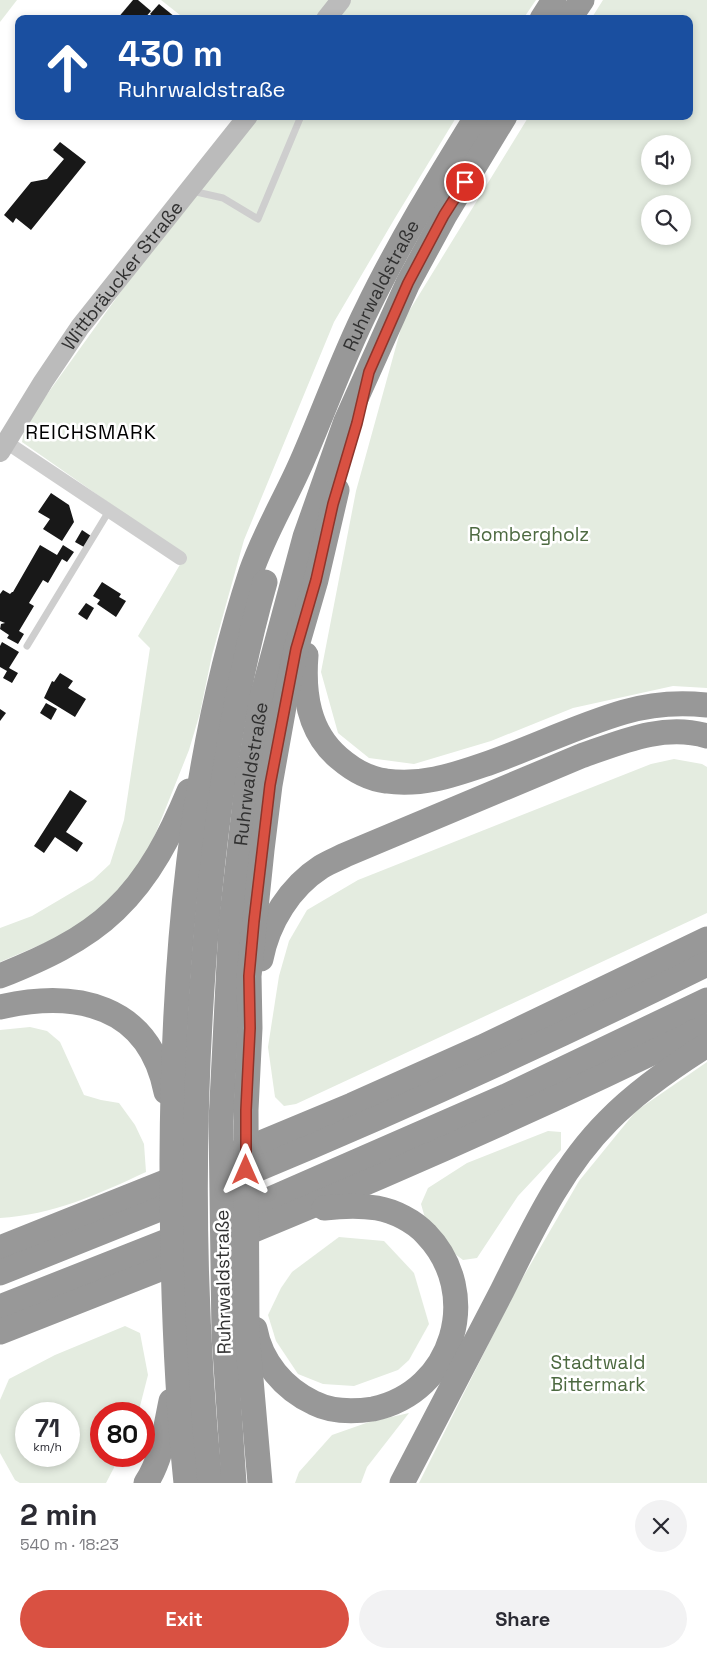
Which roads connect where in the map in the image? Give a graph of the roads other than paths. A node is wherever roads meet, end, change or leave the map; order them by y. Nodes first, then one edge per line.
1 (341, 0) edge
2 (554, 0) edge
3 (582, 0) edge
4 (329, 15) edge
5 (545, 15) edge
6 (572, 15) edge
7 (245, 120) edge
8 (298, 120) edge
9 (475, 120) edge
10 (503, 120) edge
11 (189, 190) junction
12 (369, 372) junction
13 (3, 447) edge
14 (301, 463) junction
15 (110, 510) junction
16 (180, 558) dead end
17 (316, 580) junction
18 (28, 646) dead end
19 (707, 705) edge
20 (707, 736) edge
21 (206, 746) junction
22 (705, 946) edge
23 (0, 976) edge
24 (707, 1000) edge
25 (0, 1007) edge
26 (707, 1026) edge
27 (250, 1028) junction
28 (707, 1045) edge
29 (172, 1142) junction
30 (80, 1218) junction
31 (283, 1219) junction
32 (0, 1236) edge
33 (0, 1248) edge
34 (248, 1269) junction
35 (0, 1273) edge
36 (0, 1307) edge
37 (45, 1315) junction
38 (0, 1332) edge
39 (0, 1340) edge
40 (178, 1374) junction
41 (146, 1483) edge
42 (186, 1483) edge
43 (210, 1483) edge
44 (234, 1483) edge
45 (260, 1483) edge
46 (402, 1483) edge

1 - 4 main road
2 - 5 highway
3 - 6 highway
7 - 11 main road, Wittbräucker Straße
8 - 11 lane
9 - 14 highway, Ruhrwaldstraße
10 - 12 highway, Ruhrwaldstraße
11 - 13 main road, Wittbräucker Straße
12 - 17 highway
12 - 44 highway, Ruhrwaldstraße
13 - 15 street, Wittbräucker Straße
14 - 21 highway
14 - 43 highway
15 - 16 street, Wittbräucker Straße
15 - 18 lane
17 - 19 highway
17 - 27 highway
20 - 27 highway
21 - 23 highway
21 - 29 highway
22 - 30 highway
22 - 35 highway
24 - 36 highway
25 - 29 highway
26 - 31 highway
27 - 34 highway
28 - 46 highway
29 - 40 highway
30 - 32 highway
30 - 33 highway
31 - 34 highway
31 - 37 highway
34 - 45 highway
37 - 38 highway
37 - 39 highway
40 - 41 highway
40 - 42 highway

